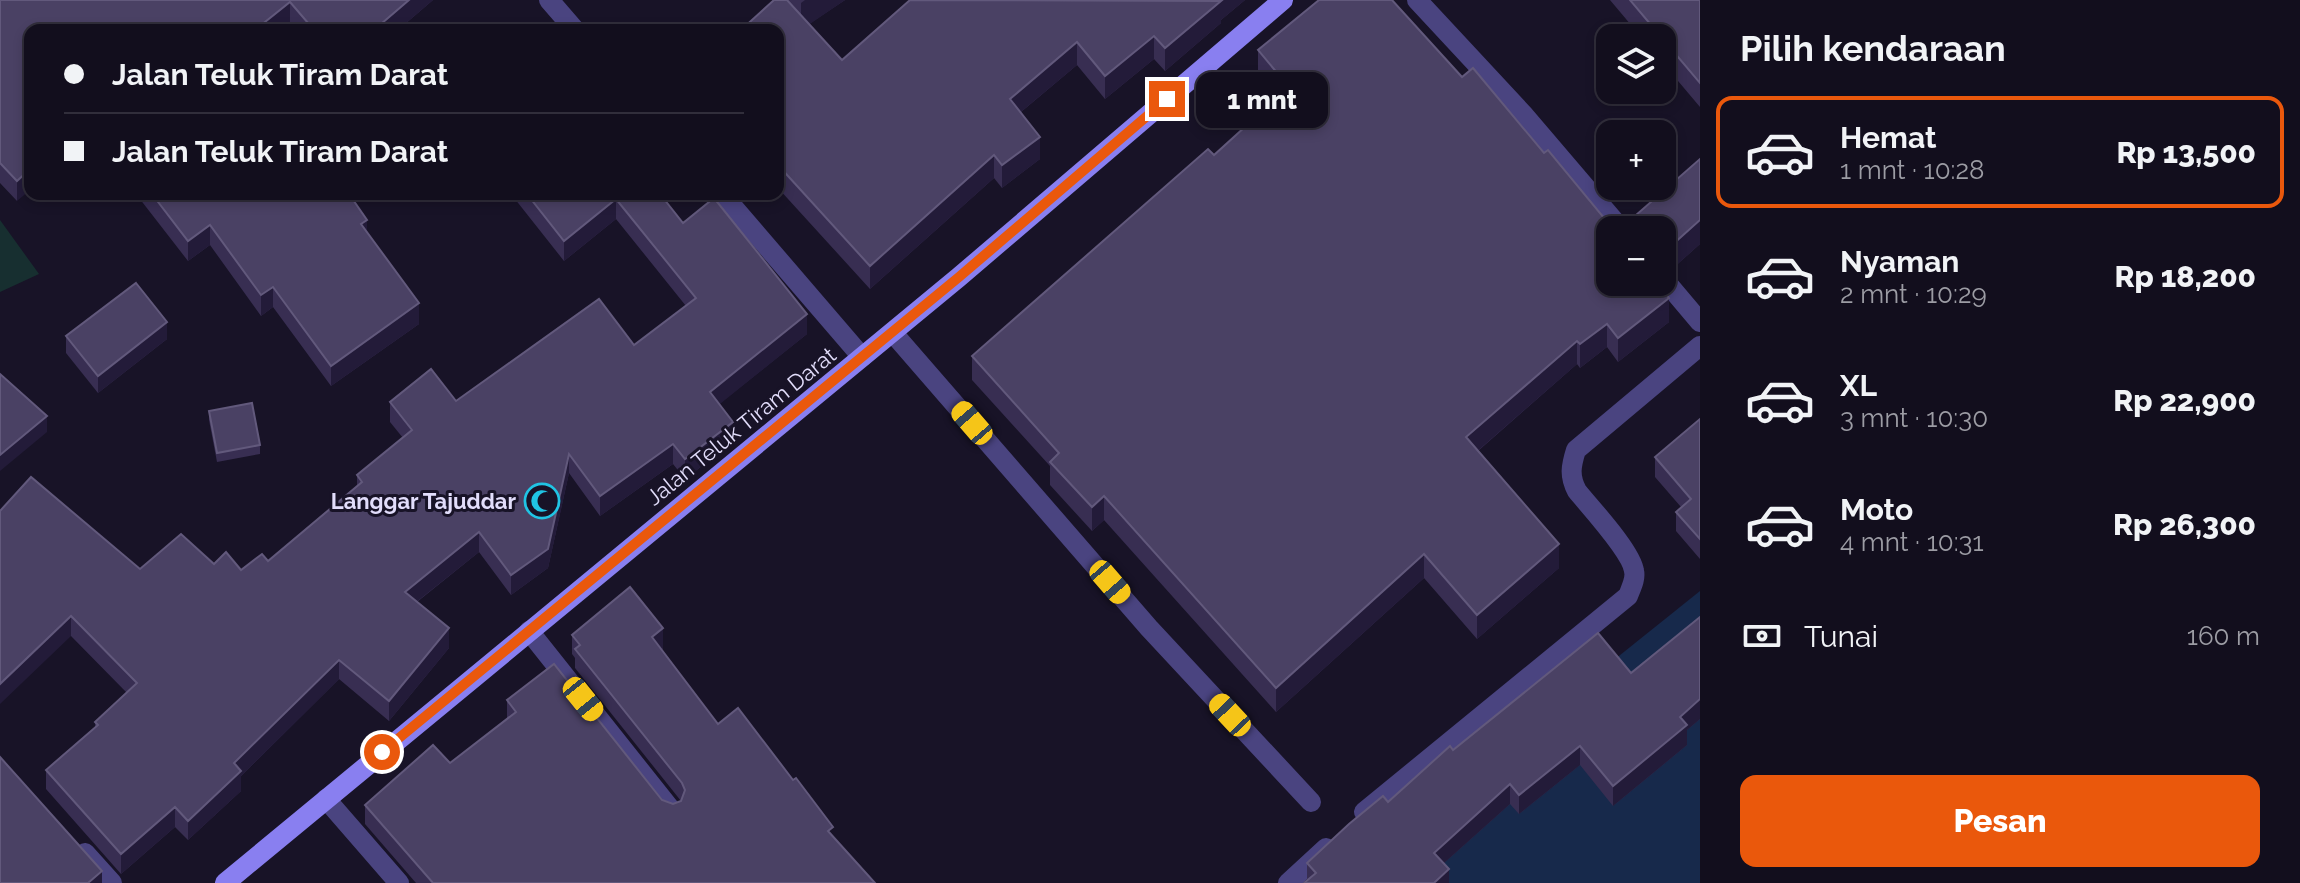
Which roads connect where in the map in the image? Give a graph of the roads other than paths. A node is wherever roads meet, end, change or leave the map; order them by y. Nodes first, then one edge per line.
1 (549, 0) edge
2 (1283, 0) edge
3 (1417, 0) edge
4 (570, 24) edge
5 (727, 200) edge
6 (1610, 216) edge
7 (1676, 294) edge
8 (1700, 322) edge
9 (893, 333) junction
10 (1700, 346) edge
11 (862, 357) junction
12 (529, 631) junction
13 (326, 799) junction
14 (1311, 802) dead end
15 (672, 811) edge
16 (71, 837) edge
17 (112, 883) edge
18 (225, 883) edge
19 (399, 883) edge
20 (1288, 883) edge

1 - 4 street
2 - 9 street, Jalan Teluk Tiram Darat
3 - 6 street
5 - 11 street
7 - 8 street
9 - 11 street, Jalan Teluk Tiram Darat
9 - 14 street
10 - 20 street
11 - 12 street, Jalan Teluk Tiram Darat
12 - 13 street, Jalan Teluk Tiram Darat
12 - 15 street
13 - 18 street, Jalan Teluk Tiram Darat
13 - 19 street
16 - 17 street

